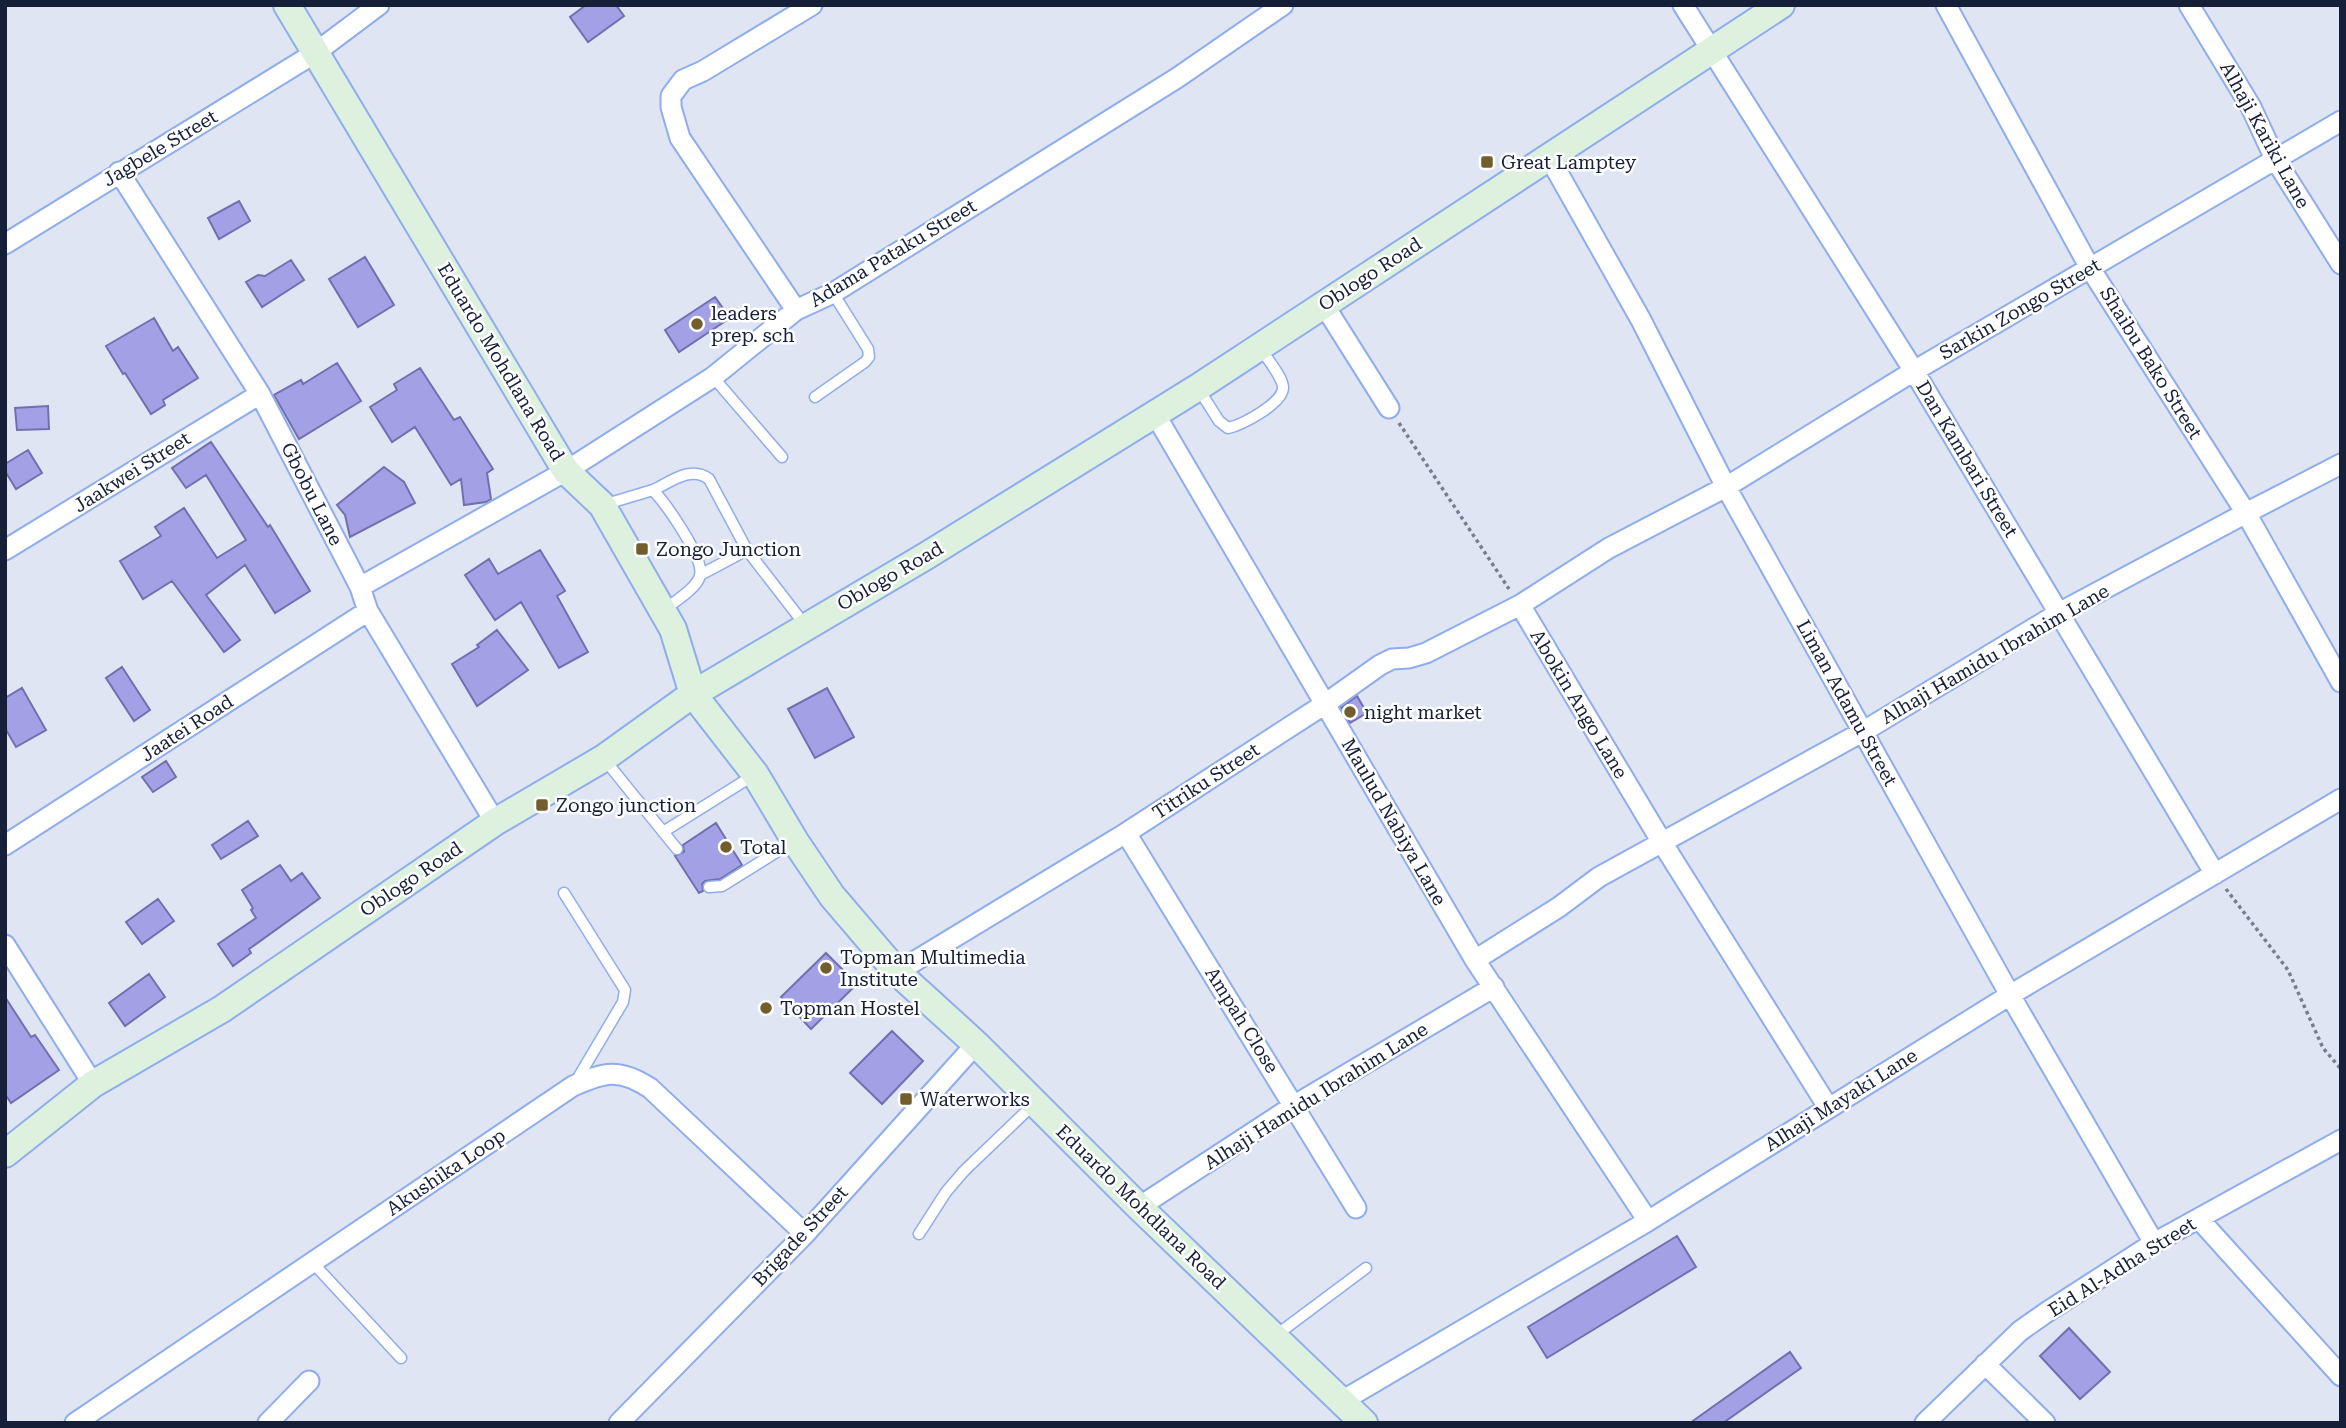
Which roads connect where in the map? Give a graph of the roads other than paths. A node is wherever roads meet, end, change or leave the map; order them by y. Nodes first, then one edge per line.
1 (287, 5) edge
2 (379, 5) edge
3 (812, 5) edge
4 (1283, 5) edge
5 (1683, 5) edge
6 (1781, 5) edge
7 (1946, 5) edge
8 (2189, 5) edge
9 (1712, 49) junction
10 (315, 53) junction
11 (2341, 121) edge
12 (1549, 157) junction
13 (2275, 159) junction
14 (119, 172) junction
15 (5, 244) edge
16 (2341, 264) edge
17 (2090, 268) junction
18 (833, 293) junction
19 (1324, 305) junction
20 (796, 310) junction
21 (1260, 347) junction
22 (1914, 371) junction
23 (713, 377) junction
24 (1197, 388) junction
25 (260, 394) junction
26 (815, 397) dead end
27 (1389, 408) road end
28 (1155, 414) junction
29 (782, 457) dead end
30 (2341, 464) edge
31 (566, 471) junction
32 (1726, 487) junction
33 (653, 490) junction
34 (602, 505) junction
35 (2246, 513) junction
36 (5, 550) edge
37 (747, 550) junction
38 (700, 576) junction
39 (360, 587) junction
40 (1520, 605) junction
41 (368, 611) junction
42 (663, 612) junction
43 (2059, 613) junction
44 (805, 626) junction
45 (2341, 682) edge
46 (693, 694) junction
47 (1325, 704) junction
48 (1864, 731) junction
49 (604, 758) junction
50 (755, 774) junction
51 (2341, 799) edge
52 (495, 822) junction
53 (663, 832) junction
54 (1126, 833) junction
55 (795, 841) junction
56 (1663, 844) junction
57 (5, 845) edge
58 (677, 849) dead end
59 (2215, 874) junction
60 (709, 887) dead end
61 (564, 893) dead end
62 (5, 945) edge
63 (1475, 960) junction
64 (897, 972) junction
65 (1494, 987) junction
66 (2010, 995) junction
67 (976, 1044) junction
68 (93, 1084) junction
69 (573, 1086) junction
70 (1035, 1102) junction
71 (1295, 1105) junction
72 (1828, 1107) junction
73 (2341, 1140) edge
74 (5, 1154) edge
75 (1139, 1206) junction
76 (1356, 1208) dead end
77 (2199, 1219) junction
78 (1648, 1221) junction
79 (805, 1234) junction
80 (919, 1234) dead end
81 (2154, 1243) junction
82 (312, 1262) junction
83 (1366, 1268) dead end
84 (1274, 1336) junction
85 (401, 1358) dead end
86 (1985, 1364) junction
87 (2341, 1376) edge
88 (309, 1381) dead end
89 (1342, 1401) junction
90 (75, 1423) edge
91 (268, 1423) edge
92 (619, 1423) edge
93 (1364, 1423) edge
94 (1925, 1423) edge
95 (2045, 1423) edge

1 - 10 main road, Eduardo Mohdlana Road
2 - 10 street, Jagbele Street
3 - 20 street
4 - 18 street, Adama Pataku Street
5 - 9 street, Dan Kambari Street
6 - 9 main road, Oblogo Road
7 - 17 street, Shaibu Bako Street
8 - 13 street, Alhaji Kariki Lane
9 - 12 main road, Oblogo Road
9 - 22 street, Dan Kambari Street
10 - 14 street, Jagbele Street
10 - 31 main road, Eduardo Mohdlana Road
11 - 13 street, Sarkin Zongo Street
12 - 19 main road, Oblogo Road
12 - 32 street, Liman Adamu Street
13 - 16 street, Alhaji Kariki Lane
13 - 17 street, Sarkin Zongo Street
14 - 15 street, Jagbele Street
14 - 25 street, Gbobu Lane
17 - 22 street, Sarkin Zongo Street
17 - 35 street, Shaibu Bako Street
18 - 20 street, Adama Pataku Street
18 - 26 lane
19 - 21 main road, Oblogo Road
19 - 27 street
20 - 23 street, Adama Pataku Street
21 - 24 main road, Oblogo Road
21 - 24 lane
22 - 32 street, Sarkin Zongo Street
22 - 43 street, Dan Kambari Street
23 - 29 lane
23 - 31 street, Adama Pataku Street
24 - 28 main road, Oblogo Road
25 - 36 street, Jaakwei Street
25 - 39 street, Gbobu Lane
28 - 44 main road, Oblogo Road
28 - 47 street, Maulud Nabiya Lane
30 - 35 street, Alhaji Hamidu Ibrahim Lane
31 - 34 main road, Eduardo Mohdlana Road
31 - 39 street, Adama Pataku Street
32 - 40 street, Sarkin Zongo Street
32 - 48 street, Liman Adamu Street
33 - 34 lane
33 - 37 lane
33 - 38 lane
34 - 42 main road, Eduardo Mohdlana Road
35 - 43 street, Alhaji Hamidu Ibrahim Lane
35 - 45 street, Shaibu Bako Street
37 - 38 lane
37 - 44 lane
38 - 42 lane
39 - 41 street, Gbobu Lane
40 - 47 street, Titriku Street
40 - 56 street, Abokin Ango Lane
41 - 52 street, Gbobu Lane
41 - 57 street, Jaatei Road
42 - 46 main road, Eduardo Mohdlana Road
43 - 48 street, Alhaji Hamidu Ibrahim Lane
43 - 59 street, Dan Kambari Street
44 - 46 main road, Oblogo Road
46 - 49 main road, Oblogo Road
46 - 50 main road, Eduardo Mohdlana Road
47 - 54 street, Titriku Street
47 - 63 street, Maulud Nabiya Lane
48 - 56 street, Alhaji Hamidu Ibrahim Lane
48 - 66 street, Liman Adamu Street
49 - 52 main road, Oblogo Road
49 - 53 lane
50 - 53 lane
50 - 55 main road, Eduardo Mohdlana Road
51 - 59 street, Alhaji Mayaki Lane
52 - 68 main road, Oblogo Road
53 - 58 lane
54 - 64 street, Titriku Street
54 - 71 street, Ampah Close
55 - 60 lane
55 - 64 main road, Eduardo Mohdlana Road
56 - 63 street, Alhaji Hamidu Ibrahim Lane
56 - 72 street, Abokin Ango Lane
59 - 66 street, Alhaji Mayaki Lane
61 - 69 lane
62 - 68 street
63 - 65 street, Maulud Nabiya Lane
64 - 67 main road, Eduardo Mohdlana Road
65 - 71 street, Alhaji Hamidu Ibrahim Lane
65 - 78 street, Maulud Nabiya Lane
66 - 72 street, Alhaji Mayaki Lane
66 - 81 street, Liman Adamu Street
67 - 70 main road, Eduardo Mohdlana Road
67 - 79 street, Brigade Street
68 - 74 main road, Oblogo Road
69 - 79 street, Akushika Loop
69 - 82 street, Akushika Loop
70 - 75 main road, Eduardo Mohdlana Road
70 - 80 lane
71 - 75 street, Alhaji Hamidu Ibrahim Lane
71 - 76 street, Ampah Close
72 - 78 street, Alhaji Mayaki Lane
73 - 77 street, Eid Al-Adha Street
75 - 84 main road, Eduardo Mohdlana Road
77 - 81 street, Eid Al-Adha Street
77 - 87 street
78 - 89 street, Alhaji Mayaki Lane
79 - 92 street, Brigade Street
81 - 86 street, Eid Al-Adha Street
82 - 85 lane
82 - 90 street, Akushika Loop
83 - 84 lane
84 - 89 main road, Eduardo Mohdlana Road
86 - 94 street, Eid Al-Adha Street
86 - 95 street
88 - 91 street
89 - 93 main road, Eduardo Mohdlana Road

